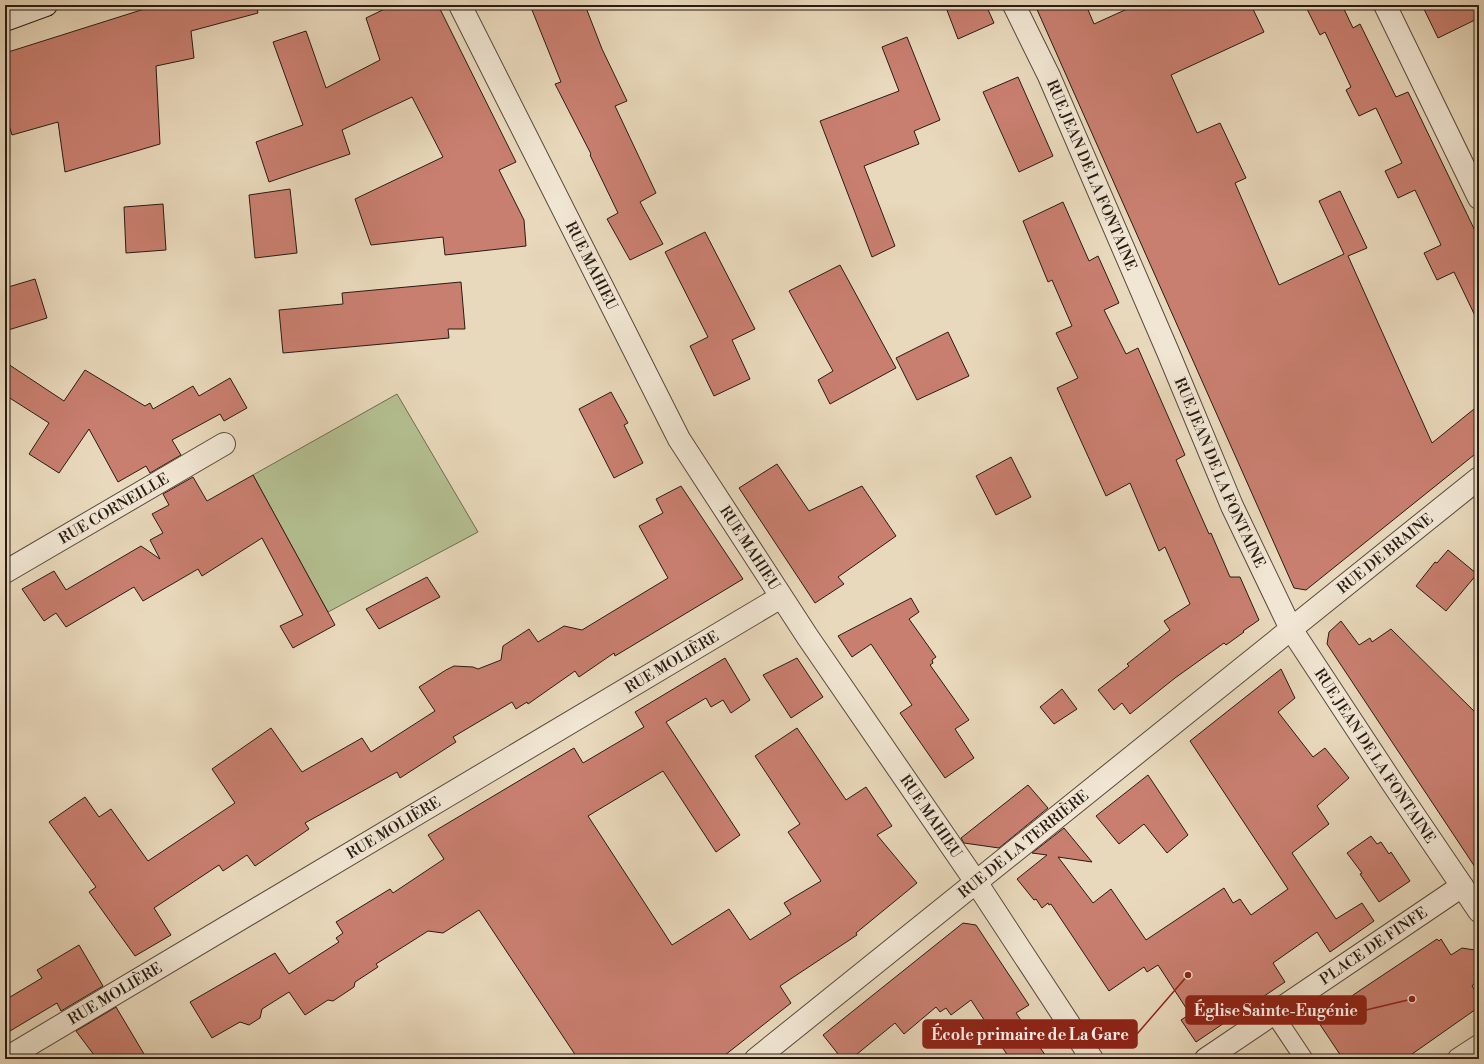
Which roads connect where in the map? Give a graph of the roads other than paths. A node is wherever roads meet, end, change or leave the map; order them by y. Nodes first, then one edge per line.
1 (46, 5) edge
2 (460, 5) edge
3 (1014, 5) edge
4 (1385, 5) edge
5 (5, 20) edge
6 (1479, 198) edge
7 (224, 444) dead end
8 (1479, 478) edge
9 (5, 572) edge
10 (781, 596) junction
11 (1291, 629) junction
12 (976, 882) junction
13 (1462, 886) junction
14 (1479, 911) edge
15 (1274, 1014) junction
16 (1479, 1046) edge
17 (5, 1059) edge
18 (756, 1059) edge
19 (1092, 1059) edge
20 (1206, 1059) edge
21 (1304, 1059) edge
22 (1459, 1059) edge

1 - 5 street
2 - 10 street, RUE MAHIEU
3 - 11 street, RUE JEAN DE LA FONTAINE
4 - 6 street
7 - 9 street, RUE CORNEILLE
8 - 11 street, RUE DE BRAINE
10 - 12 street, RUE MAHIEU
10 - 17 street, RUE MOLIÈRE
11 - 12 street, RUE DE LA TERRIÈRE
11 - 13 street, RUE JEAN DE LA FONTAINE
12 - 18 street, RUE DE LA TERRIÈRE
12 - 19 street, RUE MAHIEU
13 - 14 street, RUE JEAN DE LA FONTAINE
13 - 15 street, PLACE DE FINFE
15 - 20 street, PLACE DE FINFE
15 - 21 lane
16 - 22 street

